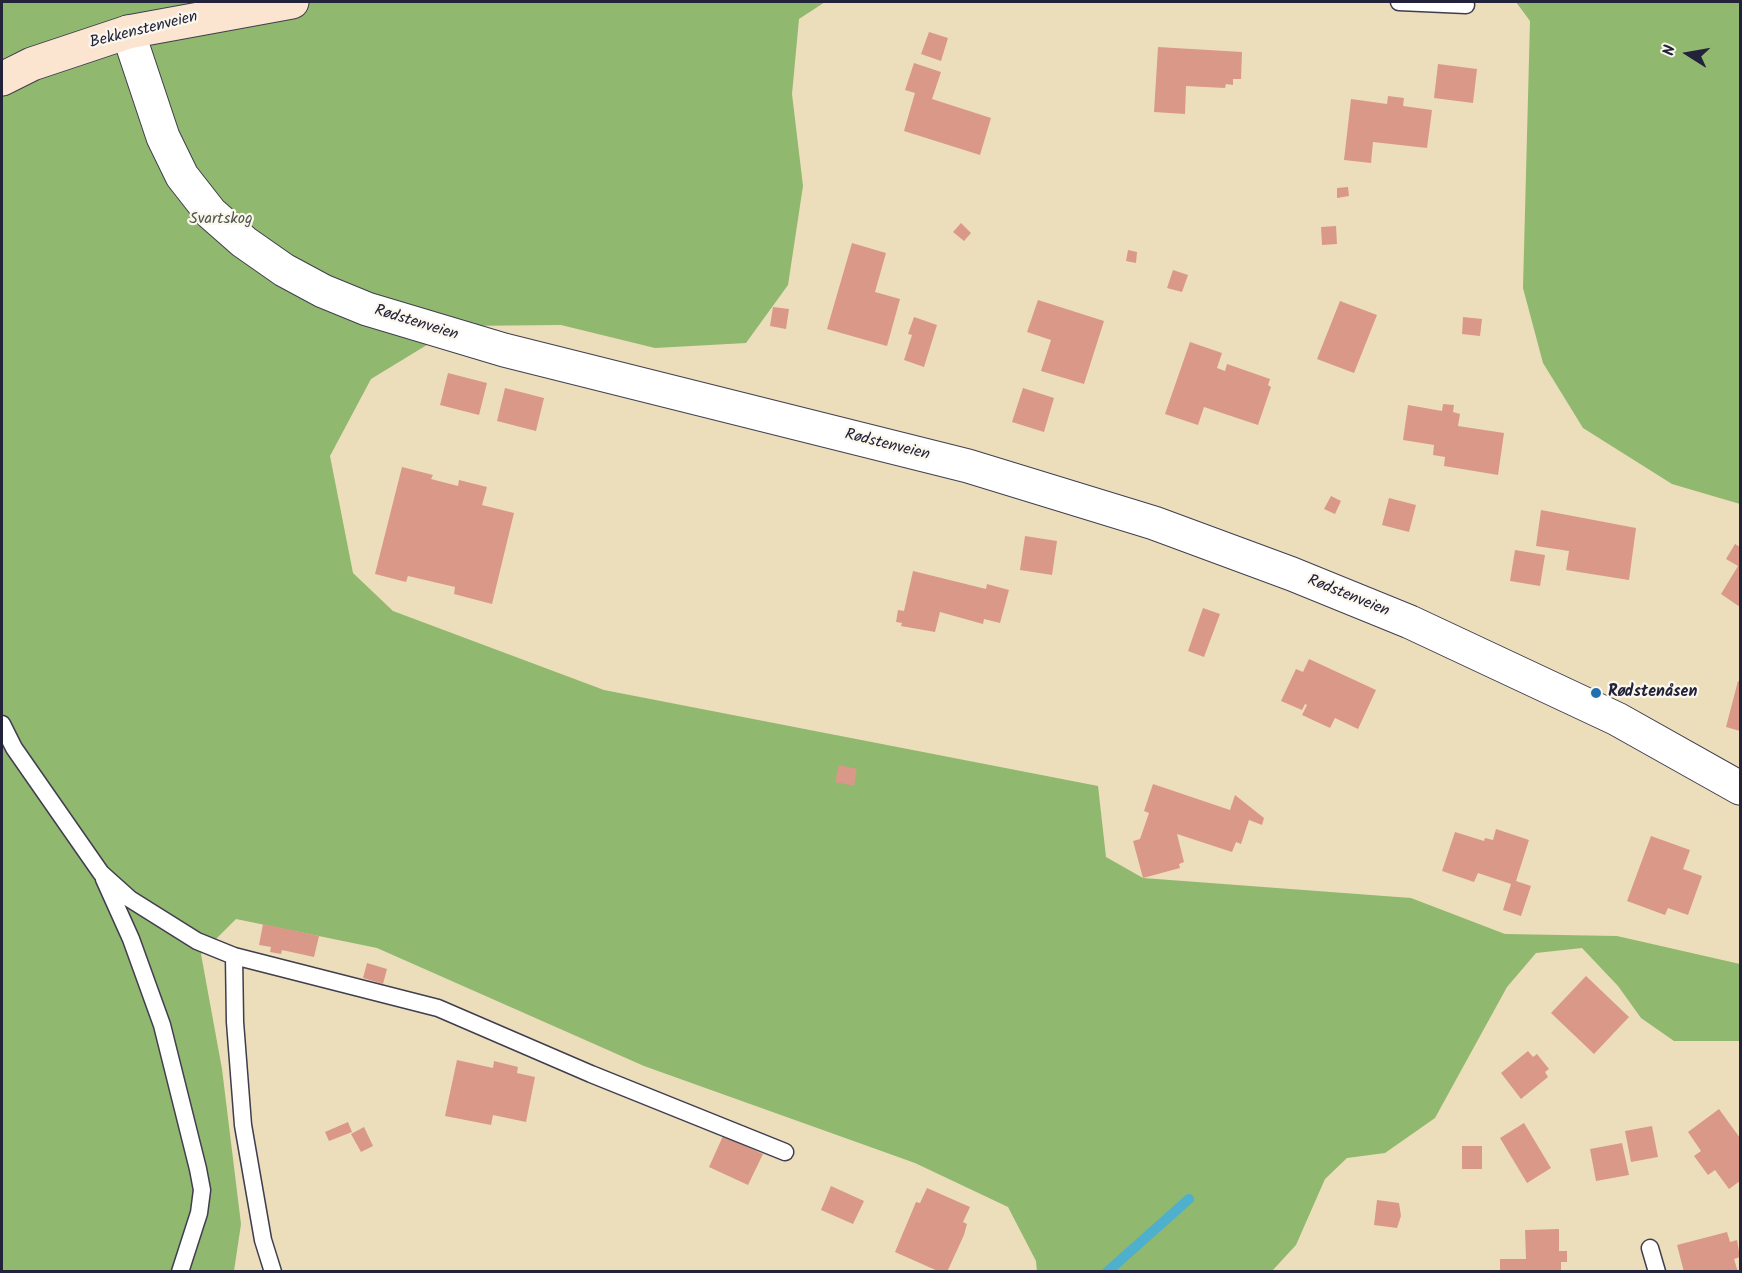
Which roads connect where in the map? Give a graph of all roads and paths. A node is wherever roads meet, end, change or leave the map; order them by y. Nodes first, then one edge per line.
1 (292, 2) edge
2 (1399, 2) edge
3 (1466, 5) dead end
4 (128, 32) junction
5 (2, 79) edge
6 (2, 724) edge
7 (1740, 788) edge
8 (101, 873) junction
9 (234, 956) junction
10 (784, 1152) dead end
11 (1650, 1248) dead end
12 (180, 1272) edge
13 (273, 1272) edge
14 (1657, 1272) edge

1 - 4 main road, Bekkenstenveien
2 - 3 lane
4 - 5 main road, Bekkenstenveien
4 - 7 street, Rødstenveien
6 - 8 lane
8 - 9 lane
8 - 12 lane
9 - 10 lane
9 - 13 lane
11 - 14 lane

